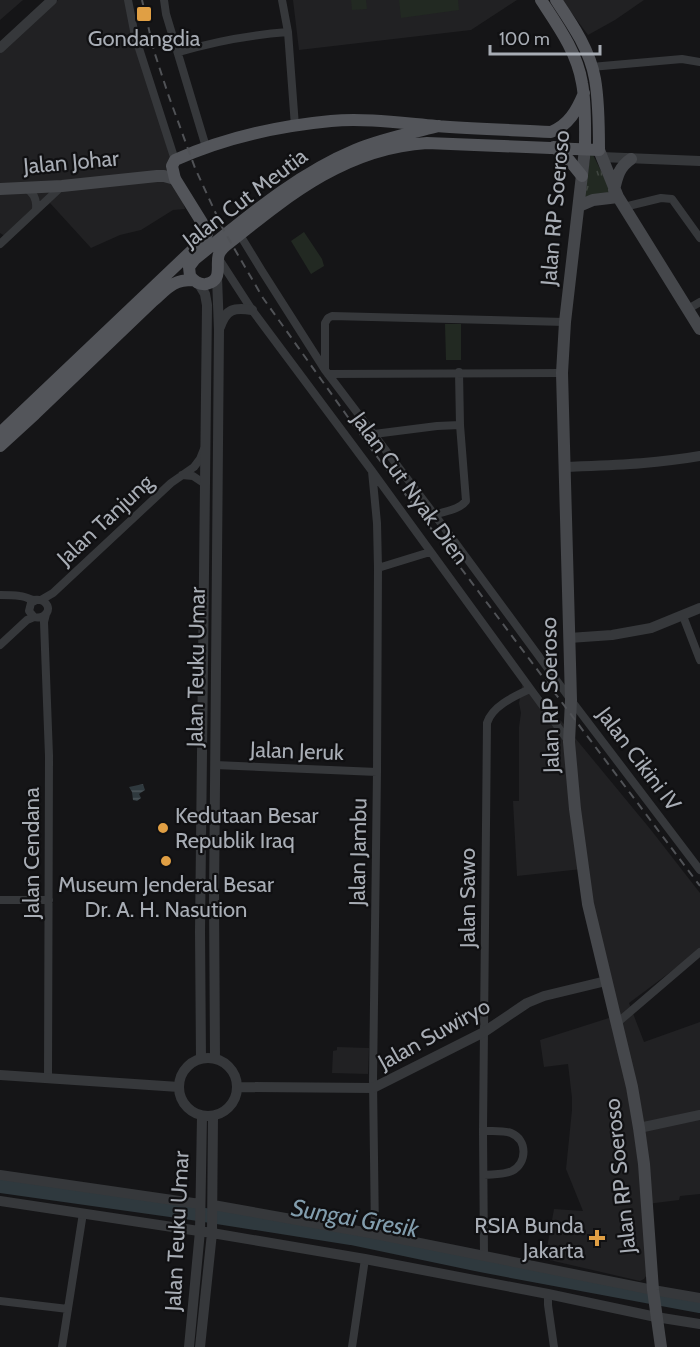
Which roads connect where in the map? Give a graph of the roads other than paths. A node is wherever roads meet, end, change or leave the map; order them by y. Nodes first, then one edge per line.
1 (52, 0) edge
2 (128, 0) edge
3 (164, 0) edge
4 (282, 0) edge
5 (541, 0) edge
6 (556, 0) edge
7 (288, 32) junction
8 (1, 46) edge
9 (179, 52) junction
10 (699, 59) edge
11 (591, 67) junction
12 (584, 93) junction
13 (295, 126) junction
14 (439, 126) junction
15 (551, 132) junction
16 (206, 147) junction
17 (552, 147) junction
18 (585, 149) junction
19 (600, 153) junction
20 (631, 159) junction
21 (175, 160) junction
22 (700, 161) edge
23 (582, 176) junction
24 (146, 177) junction
25 (175, 179) junction
26 (62, 186) junction
27 (26, 188) junction
28 (0, 189) edge
29 (619, 198) junction
30 (579, 206) junction
31 (36, 209) junction
32 (240, 235) junction
33 (700, 238) edge
34 (0, 244) edge
35 (218, 258) junction
36 (217, 277) junction
37 (196, 282) junction
38 (700, 302) edge
39 (688, 309) junction
40 (252, 310) junction
41 (566, 322) junction
42 (700, 329) edge
43 (219, 330) junction
44 (95, 349) junction
45 (327, 372) junction
46 (459, 372) junction
47 (562, 373) junction
48 (460, 425) junction
49 (0, 433) edge
50 (374, 434) junction
51 (206, 444) junction
52 (0, 446) edge
53 (700, 456) edge
54 (565, 467) junction
55 (372, 471) junction
56 (182, 474) junction
57 (204, 484) junction
58 (218, 485) junction
59 (434, 515) junction
60 (430, 552) junction
61 (378, 568) junction
62 (0, 595) edge
63 (700, 608) edge
64 (38, 609) junction
65 (203, 615) junction
66 (216, 616) junction
67 (683, 616) junction
68 (569, 638) junction
69 (0, 645) edge
70 (700, 660) edge
71 (531, 689) junction
72 (571, 700) junction
73 (569, 742) junction
74 (201, 749) junction
75 (215, 749) junction
76 (215, 765) junction
77 (377, 772) junction
78 (700, 870) edge
79 (200, 899) junction
80 (214, 899) junction
81 (0, 900) edge
82 (49, 900) junction
83 (700, 952) edge
84 (606, 981) junction
85 (616, 1023) junction
86 (484, 1032) junction
87 (214, 1058) junction
88 (201, 1059) junction
89 (0, 1075) edge
90 (48, 1077) junction
91 (179, 1087) junction
92 (238, 1087) junction
93 (373, 1088) junction
94 (700, 1115) edge
95 (207, 1116) junction
96 (639, 1128) junction
97 (483, 1131) junction
98 (0, 1175) edge
99 (484, 1175) junction
100 (0, 1201) edge
101 (200, 1207) junction
102 (213, 1208) junction
103 (83, 1213) junction
104 (200, 1230) junction
105 (212, 1231) junction
106 (375, 1234) junction
107 (484, 1257) junction
108 (365, 1259) junction
109 (653, 1293) junction
110 (548, 1294) junction
111 (700, 1298) edge
112 (0, 1301) edge
113 (68, 1309) junction
114 (656, 1315) junction
115 (700, 1324) edge
116 (62, 1347) edge
117 (189, 1347) edge
118 (200, 1347) edge
119 (352, 1347) edge
120 (554, 1347) edge
121 (661, 1347) edge

1 - 8 street
2 - 21 street
3 - 9 street
4 - 7 street
5 - 12 main road, Jalan RP Soeroso
6 - 11 main road
7 - 9 street
7 - 13 street
9 - 16 street
10 - 11 street
11 - 19 main road
12 - 15 main road
12 - 18 main road, Jalan RP Soeroso
13 - 14 main road, Jalan Cut Meutia
13 - 16 main road, Jalan Cut Meutia
14 - 15 main road, Jalan Cut Meutia
14 - 37 main road, Jalan Cut Meutia
15 - 17 main road
16 - 21 main road, Jalan Cut Meutia
17 - 18 main road, Jalan Cut Meutia
17 - 23 main road
17 - 32 main road, Jalan Cut Meutia
18 - 19 main road, Jalan Cut Meutia
18 - 23 main road, Jalan RP Soeroso
19 - 20 street
19 - 29 main road
20 - 22 street
20 - 29 main road
21 - 24 main road, Jalan Johar
21 - 25 main road
23 - 30 main road, Jalan RP Soeroso
24 - 25 main road, Jalan Johar
24 - 26 main road, Jalan Johar
25 - 44 main road
26 - 27 main road, Jalan Johar
26 - 31 street
27 - 28 main road, Jalan Johar
27 - 31 street
29 - 30 main road
29 - 33 street
29 - 39 main road
30 - 41 main road, Jalan RP Soeroso
31 - 34 street
32 - 35 main road, Jalan Cut Meutia
32 - 45 street, Jalan Cikini IV
35 - 36 main road, Jalan Cut Meutia
35 - 40 street, Jalan Cut Nyak Dien
36 - 37 main road, Jalan Cut Meutia
36 - 43 street, Jalan Teuku Umar
37 - 44 main road
37 - 51 street, Jalan Teuku Umar
38 - 39 street
39 - 42 main road
40 - 43 street
40 - 55 street, Jalan Cut Nyak Dien
41 - 45 street
41 - 47 main road, Jalan RP Soeroso
43 - 58 street, Jalan Teuku Umar
44 - 49 main road
44 - 52 main road
45 - 46 street
45 - 50 street, Jalan Cikini IV
46 - 47 street
46 - 48 street
47 - 54 main road, Jalan RP Soeroso
48 - 50 street
48 - 59 street
50 - 59 street, Jalan Cikini IV
51 - 56 street, Jalan Tanjung
51 - 57 street, Jalan Teuku Umar
53 - 54 street
54 - 68 main road, Jalan RP Soeroso
55 - 60 street, Jalan Cut Nyak Dien
55 - 61 street, Jalan Jambu
56 - 57 street, Jalan Tanjung
56 - 64 street, Jalan Tanjung
57 - 58 street
57 - 65 street, Jalan Teuku Umar
58 - 66 street, Jalan Teuku Umar
59 - 72 street, Jalan Cikini IV
60 - 61 street
60 - 71 street, Jalan Cut Nyak Dien
61 - 77 street, Jalan Jambu
62 - 64 street
63 - 67 street
64 - 69 street
64 - 82 street, Jalan Cendana
65 - 66 street
65 - 74 street, Jalan Teuku Umar
66 - 75 street, Jalan Teuku Umar
67 - 68 street
67 - 70 street
68 - 72 main road, Jalan RP Soeroso
71 - 73 street, Jalan Cut Nyak Dien
71 - 86 street, Jalan Sawo
72 - 73 main road, Jalan RP Soeroso
72 - 78 street, Jalan Cikini IV
73 - 84 main road, Jalan RP Soeroso
74 - 75 street
74 - 79 street, Jalan Teuku Umar
75 - 76 street, Jalan Teuku Umar
76 - 77 street, Jalan Jeruk
76 - 80 street, Jalan Teuku Umar
77 - 93 street, Jalan Jambu
79 - 80 street
79 - 88 street, Jalan Teuku Umar
80 - 87 street, Jalan Teuku Umar
81 - 82 street
82 - 90 street, Jalan Cendana
83 - 85 street
84 - 85 main road, Jalan RP Soeroso
84 - 86 street, Jalan Suwiryo
85 - 96 main road, Jalan RP Soeroso
86 - 93 street, Jalan Suwiryo
86 - 97 street, Jalan Sawo
87 - 88 street
87 - 92 street
88 - 91 street
89 - 90 street
90 - 91 street
91 - 95 street
92 - 93 street, Jalan Suwiryo
92 - 95 street
93 - 106 street, Jalan Jambu
94 - 96 street
95 - 101 street, Jalan Teuku Umar
95 - 102 street, Jalan Teuku Umar
96 - 109 main road, Jalan RP Soeroso
97 - 99 street, Jalan Sawo
97 - 99 street
98 - 101 street
99 - 107 street, Jalan Sawo
100 - 103 street
101 - 104 street, Jalan Teuku Umar
102 - 105 street, Jalan Teuku Umar
102 - 106 street
103 - 104 street
103 - 113 street
104 - 105 street
104 - 117 street, Jalan Teuku Umar
105 - 108 street
105 - 118 street, Jalan Teuku Umar
106 - 107 street
107 - 109 street
108 - 110 street
108 - 119 street
109 - 111 street
109 - 114 main road, Jalan RP Soeroso
110 - 114 street
110 - 120 street
112 - 113 street
113 - 116 street
114 - 115 street
114 - 121 main road, Jalan RP Soeroso

